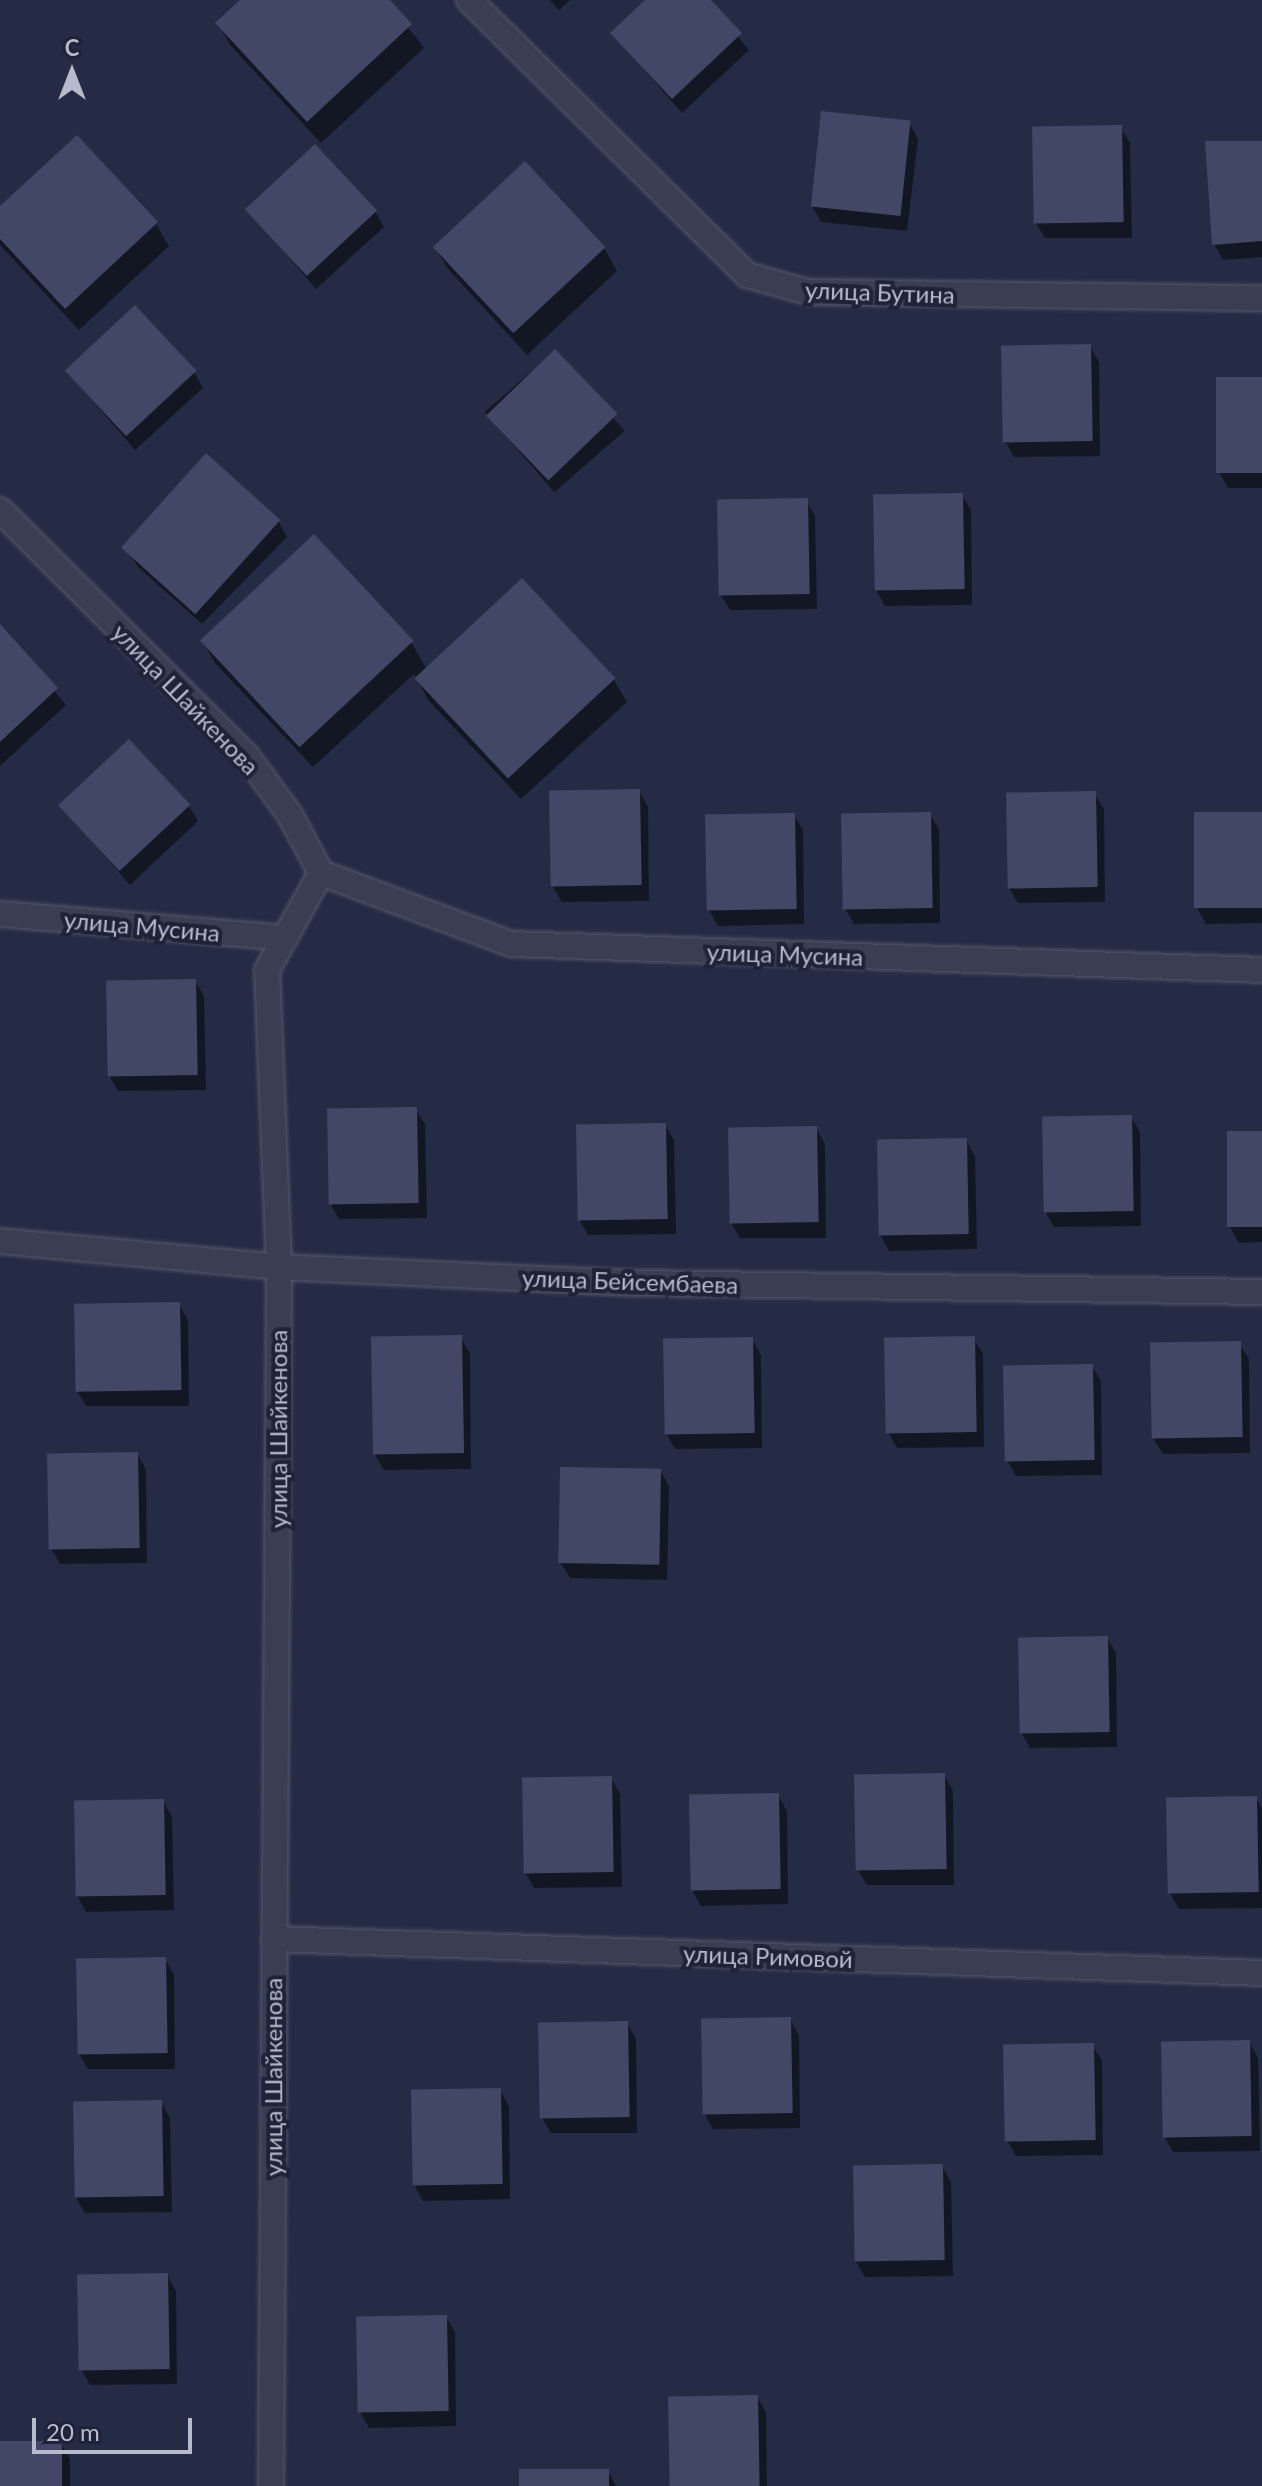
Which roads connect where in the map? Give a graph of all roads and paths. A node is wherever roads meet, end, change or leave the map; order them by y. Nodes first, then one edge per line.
1 (469, 0) edge
2 (1262, 298) edge
3 (0, 510) edge
4 (321, 873) junction
5 (0, 914) edge
6 (285, 938) junction
7 (1262, 970) edge
8 (0, 1241) edge
9 (279, 1267) junction
10 (1262, 1292) edge
11 (274, 1939) junction
12 (1262, 1973) edge
13 (271, 2486) edge

1 - 2 street, улица Бутина
3 - 4 street, улица Шайкенова
4 - 6 street, улица Шайкенова
4 - 7 street, улица Мусина
5 - 6 street, улица Мусина
6 - 9 street, улица Шайкенова
8 - 9 street, улица Бейсембаева
9 - 10 street, улица Бейсембаева
9 - 11 street, улица Шайкенова
11 - 12 street, улица Римовой
11 - 13 street, улица Шайкенова

